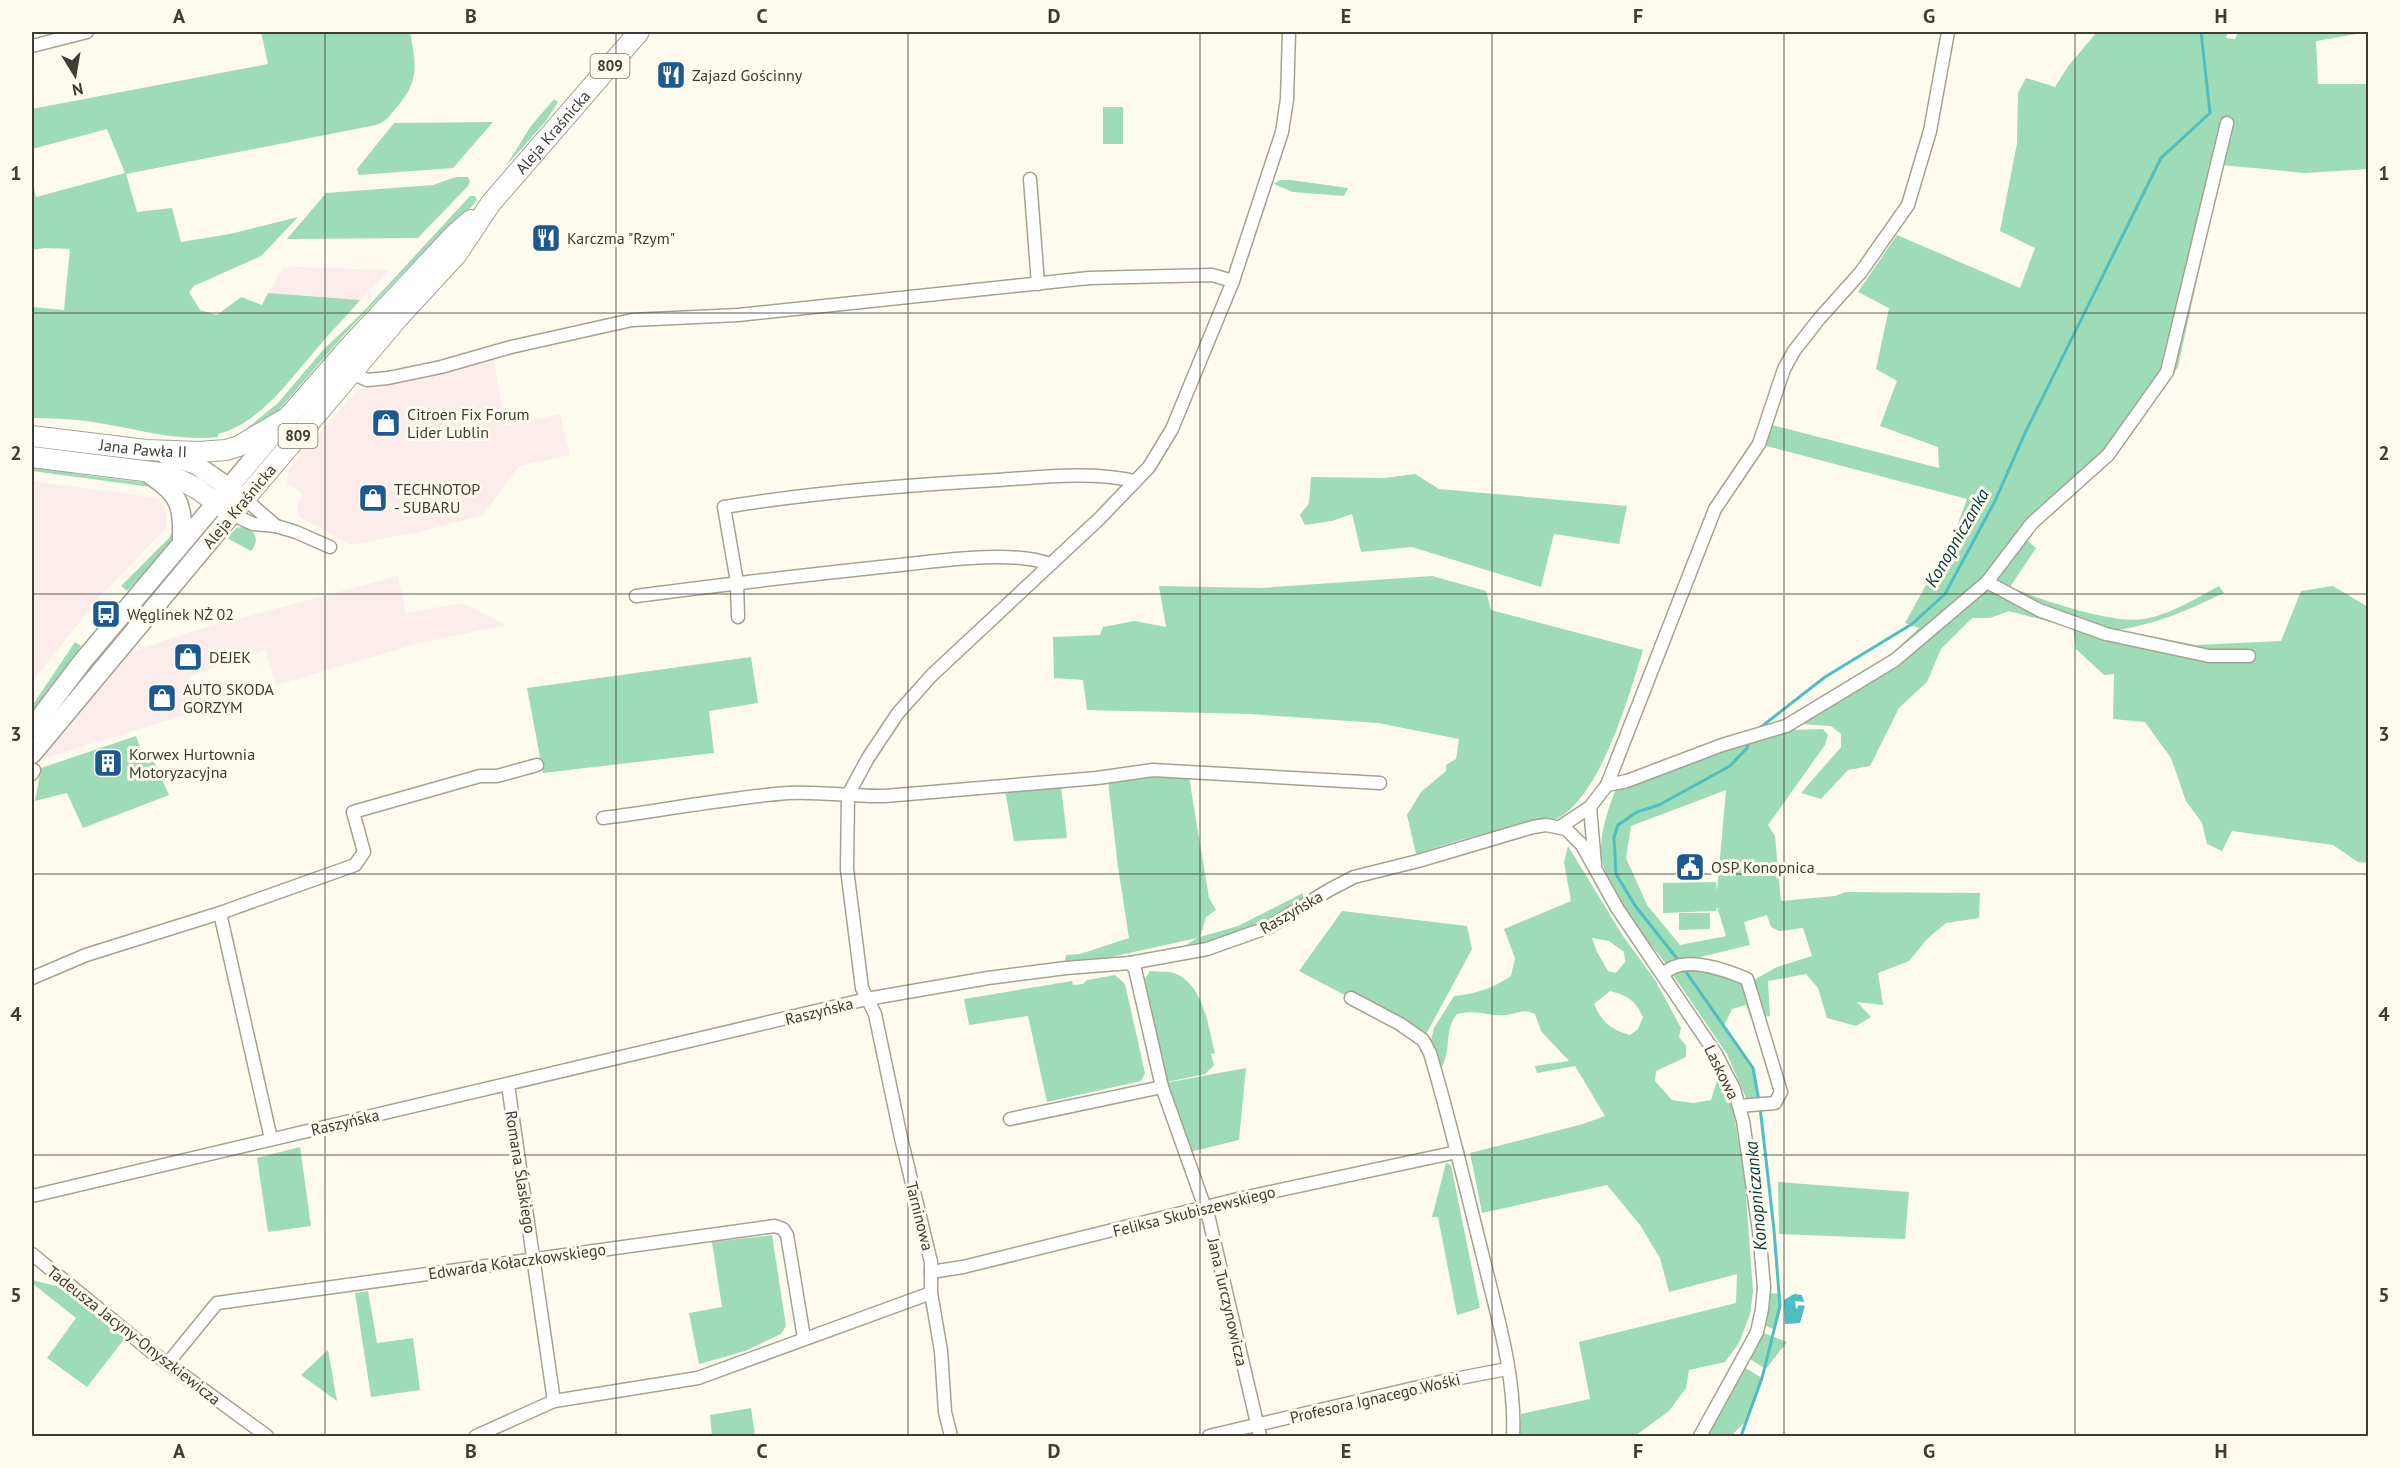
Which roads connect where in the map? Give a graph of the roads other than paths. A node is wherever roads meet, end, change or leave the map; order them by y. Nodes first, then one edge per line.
1 (87, 32) edge
2 (639, 32) edge
3 (1289, 32) edge
4 (1948, 32) edge
5 (32, 46) edge
6 (2227, 123) dead end
7 (1030, 179) dead end
8 (491, 203) junction
9 (1233, 281) junction
10 (1038, 284) junction
11 (352, 374) junction
12 (288, 417) junction
13 (32, 436) edge
14 (146, 450) junction
15 (32, 457) edge
16 (144, 470) junction
17 (1135, 481) junction
18 (229, 487) junction
19 (216, 502) junction
20 (239, 506) junction
21 (276, 526) junction
22 (183, 542) junction
23 (330, 547) dead end
24 (1049, 564) junction
25 (736, 582) junction
26 (1987, 582) junction
27 (636, 596) dead end
28 (738, 617) dead end
29 (2249, 656) dead end
30 (32, 728) edge
31 (537, 765) dead end
32 (32, 767) edge
33 (1380, 783) dead end
34 (1607, 785) junction
35 (848, 795) junction
36 (1590, 807) junction
37 (603, 818) dead end
38 (1560, 827) junction
39 (1596, 868) junction
40 (220, 913) junction
41 (1130, 963) junction
42 (1664, 975) junction
43 (32, 978) edge
44 (1351, 998) dead end
45 (867, 999) junction
46 (508, 1085) junction
47 (1162, 1087) junction
48 (1739, 1106) junction
49 (1010, 1119) dead end
50 (271, 1139) junction
51 (1457, 1152) junction
52 (32, 1196) edge
53 (1206, 1207) junction
54 (32, 1254) edge
55 (534, 1258) junction
56 (931, 1272) junction
57 (931, 1293) junction
58 (804, 1338) junction
59 (168, 1363) junction
60 (1507, 1369) junction
61 (555, 1401) junction
62 (1258, 1431) edge
63 (267, 1437) edge
64 (476, 1437) edge
65 (951, 1437) edge
66 (1209, 1437) edge
67 (1513, 1437) edge
68 (1700, 1437) edge

1 - 5 street
2 - 8 main road, Aleja Kraśnicka / 809
3 - 9 street
4 - 34 street
6 - 26 street
7 - 10 street
8 - 11 main road, Aleja Kraśnicka / 809
8 - 12 main road, Aleja Kraśnicka / 809
9 - 10 street
9 - 17 street
10 - 11 street
11 - 20 main road, Aleja Kraśnicka / 809
12 - 14 main road
12 - 18 main road, Aleja Kraśnicka / 809
13 - 14 main road, Jana Pawła II
14 - 18 main road, Jana Pawła II
15 - 16 main road, Jana Pawła II
16 - 19 main road, Jana Pawła II
16 - 22 main road
17 - 24 street
17 - 25 street
18 - 19 main road, Aleja Kraśnicka / 809
18 - 20 main road, Jana Pawła II
19 - 20 main road, Jana Pawła II
19 - 22 main road, Aleja Kraśnicka / 809
20 - 21 street
20 - 21 street
20 - 32 main road, Aleja Kraśnicka / 809
21 - 23 street
22 - 30 main road, Aleja Kraśnicka / 809
24 - 25 street
24 - 35 street
25 - 27 street
25 - 28 street
26 - 29 street
26 - 34 street
31 - 40 street
33 - 35 street
34 - 36 street
35 - 37 street
35 - 45 street, Tarninowa
36 - 38 street
36 - 39 street, Laskowa
38 - 39 street, Laskowa
38 - 41 street, Raszyńska
39 - 42 street, Laskowa
40 - 43 street
40 - 50 street
41 - 45 street, Raszyńska
41 - 47 street, Jana Turczynowicza
42 - 48 street, Laskowa
42 - 48 street
44 - 51 street
45 - 46 street, Raszyńska
45 - 56 street, Tarninowa
46 - 50 street, Raszyńska
46 - 55 street, Romana Ślaskiego
47 - 49 street
47 - 53 street, Jana Turczynowicza
48 - 68 street, Laskowa
50 - 52 street, Raszyńska
51 - 53 street, Feliksa Skubiszewskiego
51 - 60 street
53 - 56 street, Feliksa Skubiszewskiego
53 - 62 street, Jana Turczynowicza
54 - 59 street, Tadeusza Jacyny-Onyszkiewicza
55 - 58 street, Edwarda Kołaczkowskiego
55 - 59 street, Edwarda Kołaczkowskiego
55 - 61 street, Romana Ślaskiego
56 - 57 street, Tarninowa
57 - 58 street
57 - 65 street, Tarninowa
58 - 61 street
59 - 63 street, Tadeusza Jacyny-Onyszkiewicza
60 - 62 street, Profesora Ignacego Wośki
60 - 67 street
61 - 64 street
62 - 66 street, Profesora Ignacego Wośki

